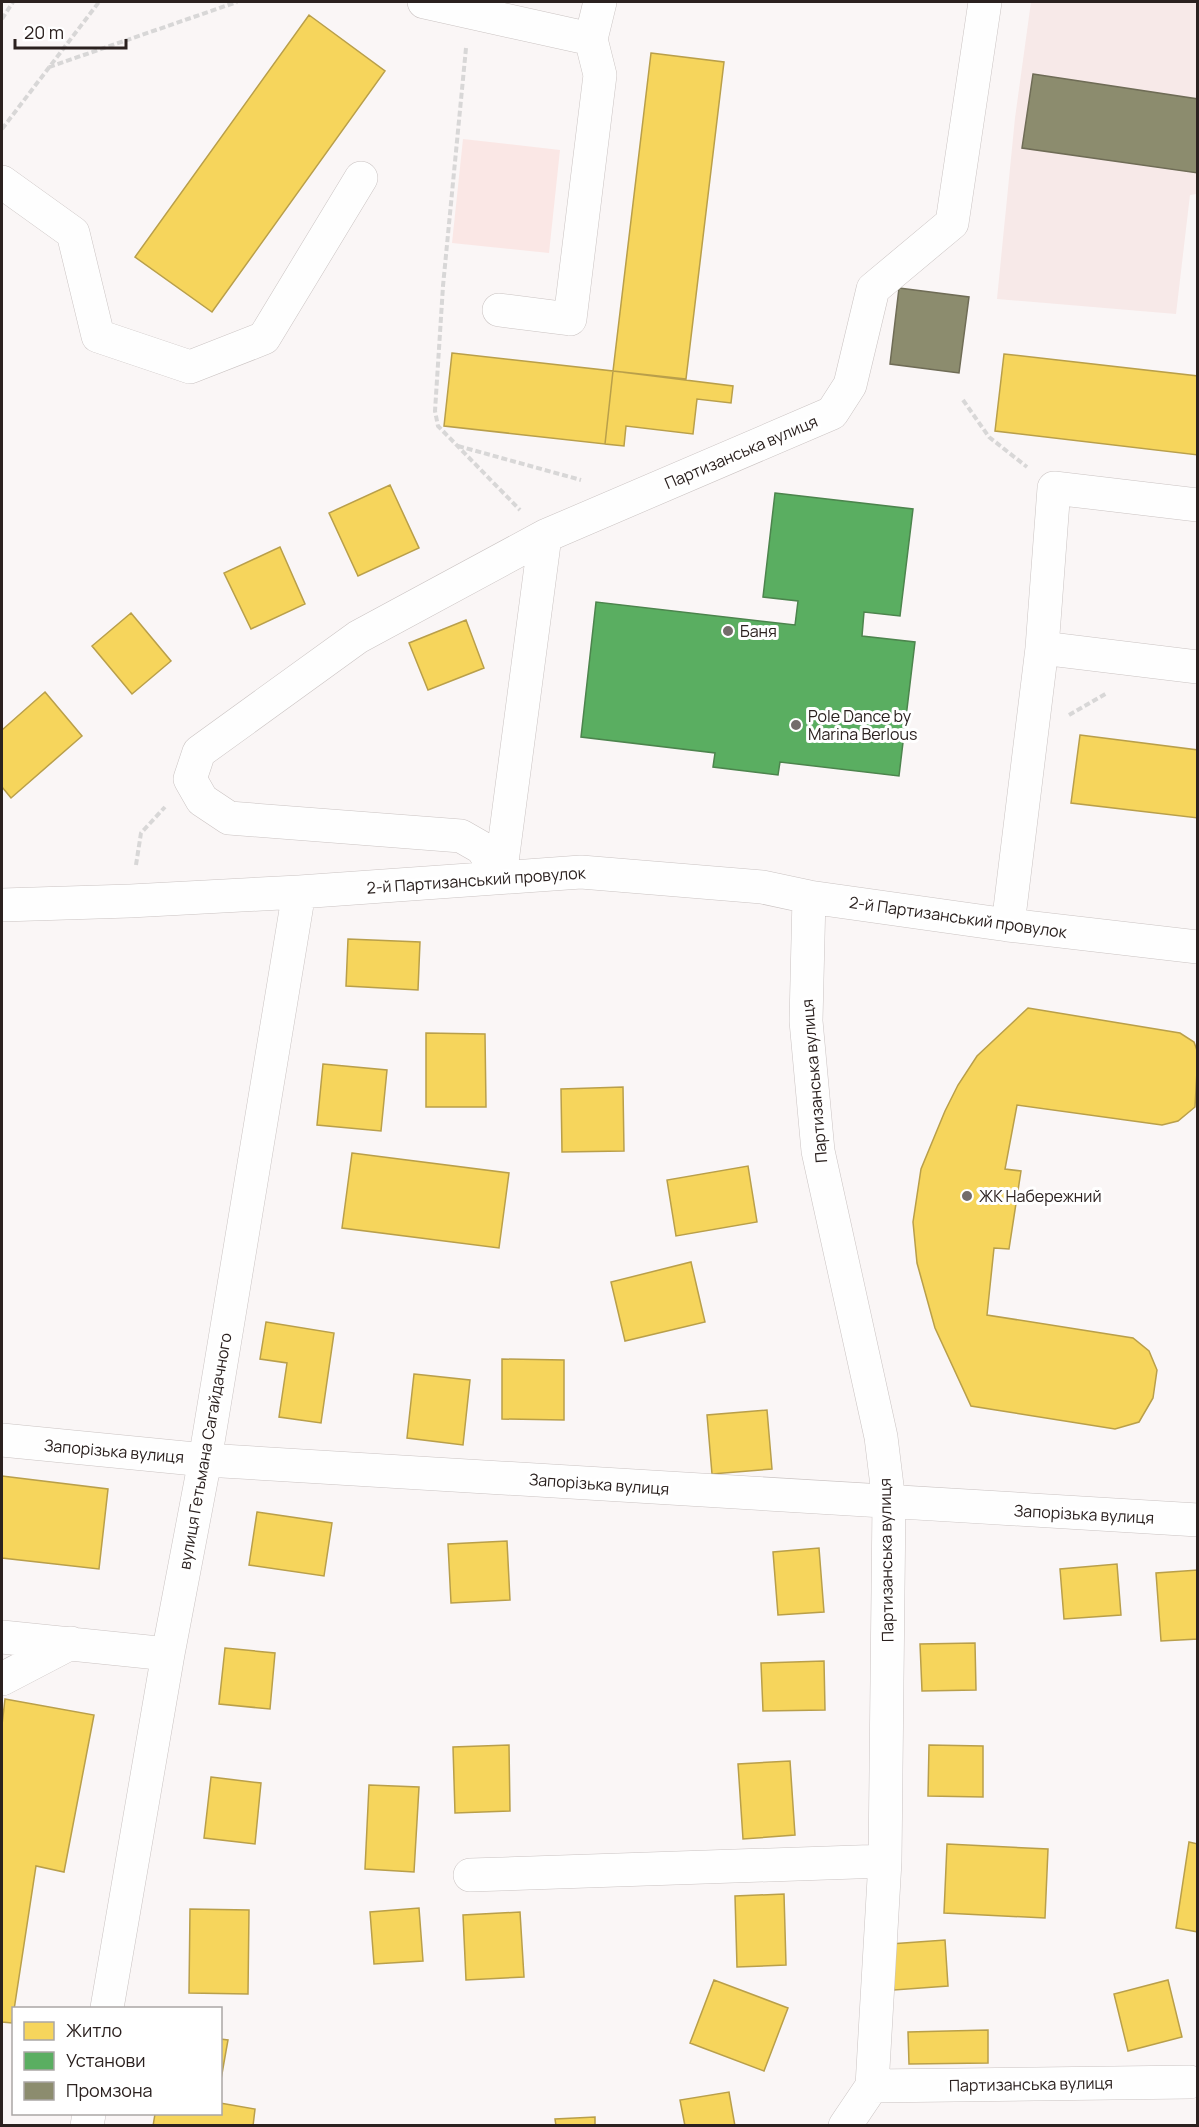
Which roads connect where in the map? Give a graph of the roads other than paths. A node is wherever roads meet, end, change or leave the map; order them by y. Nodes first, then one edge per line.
1 (424, 2) edge
2 (600, 2) edge
3 (985, 2) edge
4 (591, 39) junction
5 (361, 178) dead end
6 (2, 182) edge
7 (500, 310) dead end
8 (1197, 505) edge
9 (545, 536) junction
10 (1042, 648) junction
11 (1197, 667) edge
12 (500, 877) junction
13 (299, 892) junction
14 (809, 897) junction
15 (2, 904) edge
16 (1008, 925) junction
17 (1197, 947) edge
18 (2, 1440) edge
19 (206, 1460) junction
20 (889, 1502) junction
21 (1197, 1520) edge
22 (2, 1637) edge
23 (71, 1643) junction
24 (168, 1654) junction
25 (2, 1679) edge
26 (885, 1862) junction
27 (470, 1875) dead end
28 (107, 2007) edge
29 (1195, 2081) edge
30 (872, 2086) junction
31 (845, 2126) edge

1 - 4 street
2 - 4 street
3 - 9 street, Партизанська вулиця
4 - 7 street
5 - 6 street
8 - 10 street
9 - 12 street
9 - 12 street, Партизанська вулиця
10 - 11 street
10 - 16 street
12 - 13 street, 2-й Партизанський провулок
12 - 14 street, 2-й Партизанський провулок
13 - 15 street, 2-й Партизанський провулок
13 - 19 street, вулиця Гетьмана Сагайдачного
14 - 16 street, 2-й Партизанський провулок
14 - 20 street, Партизанська вулиця
16 - 17 street, 2-й Партизанський провулок
18 - 19 street, Запорізька вулиця
19 - 20 street, Запорізька вулиця
19 - 24 street, вулиця Гетьмана Сагайдачного
20 - 21 street, Запорізька вулиця
20 - 26 street, Партизанська вулиця
22 - 23 street
23 - 24 street
23 - 25 street
24 - 28 street, вулиця Гетьмана Сагайдачного
26 - 27 street
26 - 30 street, Партизанська вулиця
29 - 30 street, Партизанська вулиця
30 - 31 street

